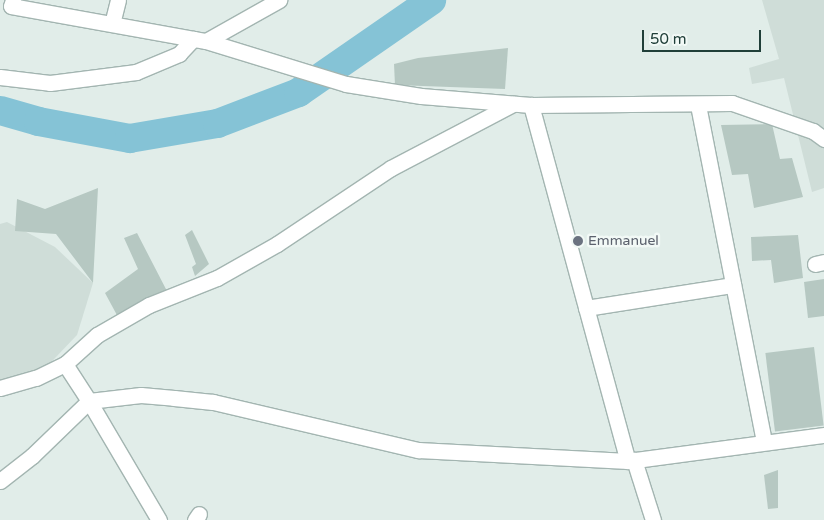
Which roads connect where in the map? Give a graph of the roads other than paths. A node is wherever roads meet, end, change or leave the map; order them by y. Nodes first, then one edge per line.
1 (13, 0) edge
2 (118, 0) edge
3 (278, 0) edge
4 (112, 24) junction
5 (200, 40) junction
6 (0, 77) edge
7 (513, 104) junction
8 (531, 105) junction
9 (698, 105) junction
10 (824, 139) edge
11 (733, 286) junction
12 (586, 308) junction
13 (65, 364) junction
14 (0, 388) edge
15 (89, 401) junction
16 (824, 435) edge
17 (764, 441) junction
18 (631, 461) junction
19 (0, 481) edge
20 (159, 520) edge
21 (653, 520) edge

1 - 4 street
2 - 4 street
3 - 5 street
4 - 5 street
5 - 6 street
5 - 7 street
7 - 8 street
7 - 13 street
8 - 9 street
8 - 12 street
9 - 10 street
9 - 11 street
11 - 12 street
11 - 17 street
12 - 18 street
13 - 14 street
13 - 15 street
15 - 18 street
15 - 19 street
15 - 20 street
16 - 17 street
17 - 18 street
18 - 21 street

